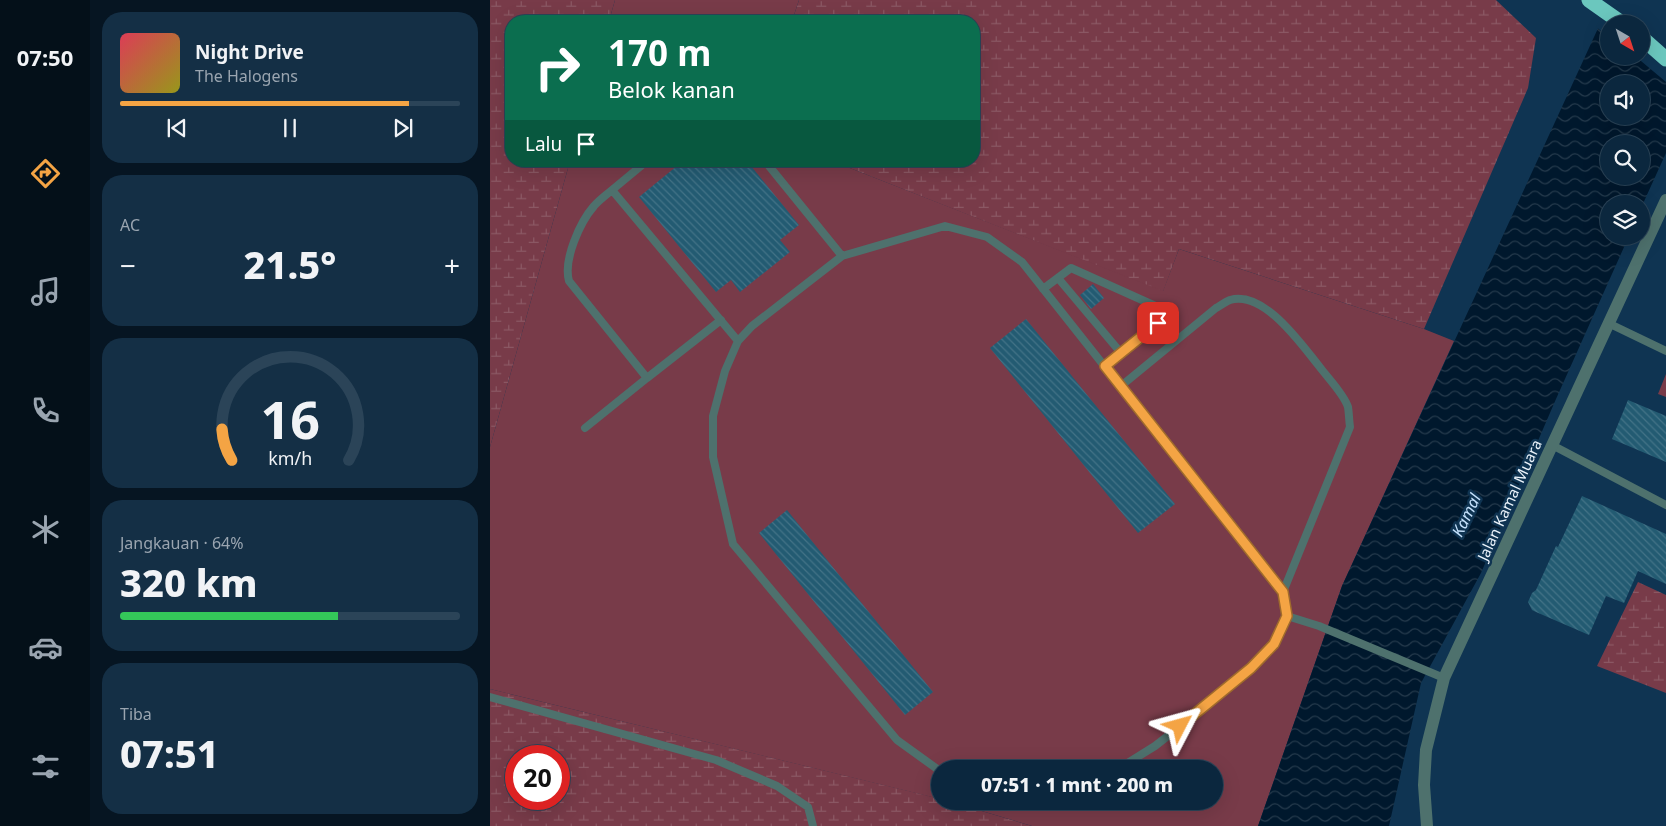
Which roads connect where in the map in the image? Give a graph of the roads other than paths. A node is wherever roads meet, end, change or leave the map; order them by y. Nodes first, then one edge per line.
1 (1588, 0) edge
2 (1610, 15) edge
3 (1650, 45) edge
4 (1666, 59) edge
5 (640, 167) edge
6 (770, 167) edge
7 (612, 190) junction
8 (1666, 200) edge
9 (842, 256) junction
10 (1058, 278) junction
11 (1043, 290) junction
12 (721, 320) junction
13 (1608, 323) junction
14 (738, 341) junction
15 (1666, 350) edge
16 (1121, 353) junction
17 (1105, 366) junction
18 (647, 378) junction
19 (1121, 386) junction
20 (584, 428) dead end
21 (1552, 445) junction
22 (1666, 505) edge
23 (1283, 592) junction
24 (1287, 616) junction
25 (1438, 676) junction
26 (490, 697) edge
27 (1132, 760) edge
28 (931, 764) edge
29 (813, 826) edge
30 (1427, 826) edge

1 - 2 highway
3 - 4 highway
5 - 7 lane
6 - 9 lane
7 - 12 lane
7 - 18 lane
8 - 13 street, Jalan Kamal Muara
9 - 11 lane
9 - 14 lane
10 - 11 lane
10 - 16 lane
10 - 16 lane
11 - 17 lane
12 - 14 lane
12 - 18 lane
13 - 15 lane
13 - 21 street, Jalan Kamal Muara
14 - 28 lane
16 - 17 lane
17 - 19 lane
18 - 20 lane
19 - 23 lane
19 - 23 lane
21 - 22 lane
21 - 25 street, Jalan Kamal Muara
23 - 24 lane
24 - 25 lane
24 - 27 lane
25 - 30 street, Jalan Kamal Muara
26 - 29 lane

